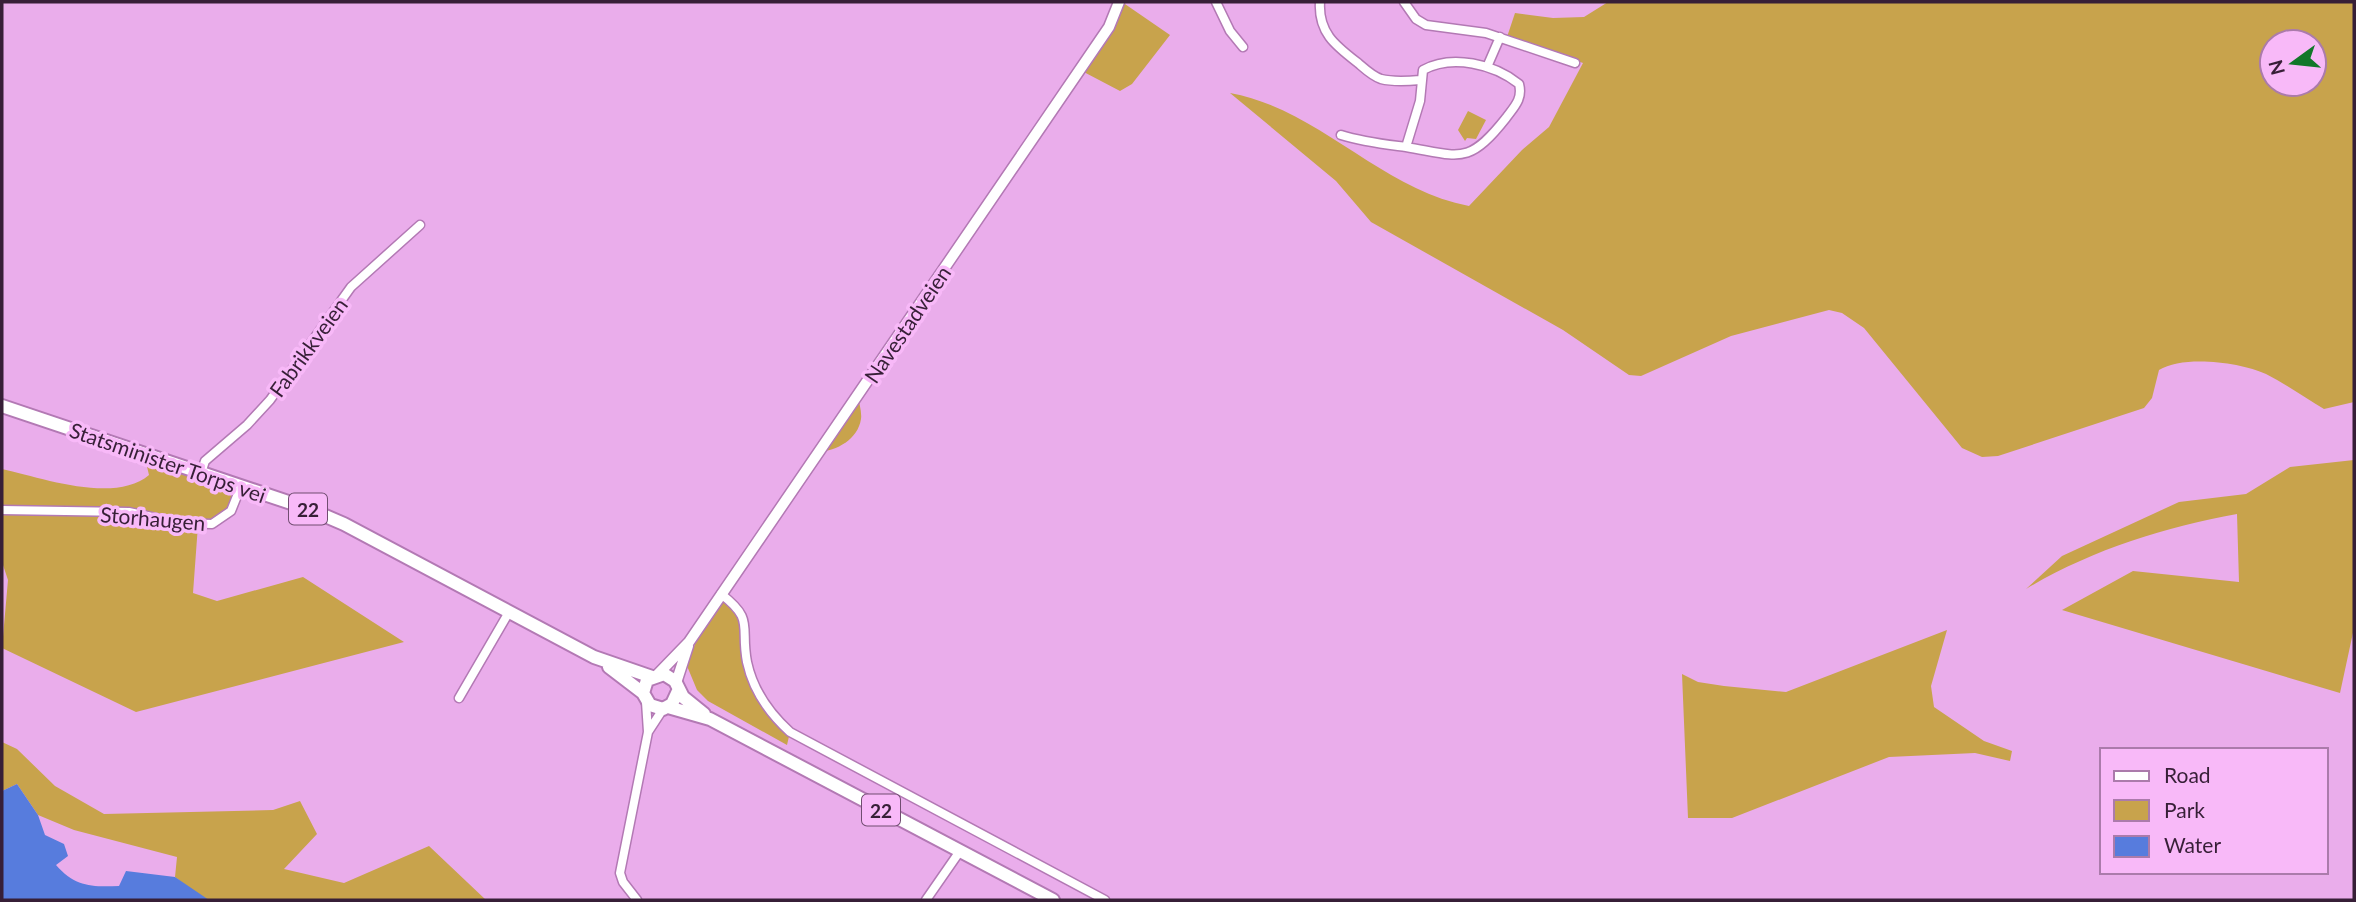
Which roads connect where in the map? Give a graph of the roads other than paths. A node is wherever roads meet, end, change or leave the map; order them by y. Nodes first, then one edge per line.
1 (1119, 2) edge
2 (1216, 2) edge
3 (1320, 2) edge
4 (1404, 2) edge
5 (1500, 37) junction
6 (1243, 47) dead end
7 (1575, 63) dead end
8 (1486, 67) junction
9 (1420, 80) junction
10 (1341, 135) dead end
11 (1406, 147) junction
12 (420, 225) dead end
13 (2, 406) edge
14 (201, 473) junction
15 (241, 486) junction
16 (2, 510) edge
17 (721, 594) junction
18 (509, 612) junction
19 (689, 642) junction
20 (594, 657) junction
21 (655, 675) junction
22 (677, 687) junction
23 (645, 697) junction
24 (459, 698) dead end
25 (665, 708) junction
26 (710, 719) junction
27 (648, 732) junction
28 (960, 851) junction
29 (637, 900) edge
30 (926, 900) edge
31 (1053, 900) edge
32 (1105, 900) edge

1 - 17 street, Navestadveien
2 - 6 street
3 - 9 street
4 - 5 street
5 - 7 street
5 - 8 street
8 - 9 street
8 - 11 street
9 - 11 street
10 - 11 street
12 - 14 street, Fabrikkveien
13 - 14 highway, Statsminister Torps vei / 22
14 - 15 highway, Statsminister Torps vei / 22
15 - 16 street, Storhaugen
15 - 18 highway, Statsminister Torps vei / 22
17 - 19 street, Navestadveien
17 - 32 street
18 - 20 highway, Statsminister Torps vei / 22
18 - 24 street
19 - 21 street, Navestadveien
19 - 22 street, Navestadveien
20 - 21 highway, Statsminister Torps vei / 22
20 - 23 highway, Statsminister Torps vei / 22
21 - 22 highway, 22
21 - 23 highway
22 - 25 highway
22 - 26 highway, 22
23 - 25 highway, 22
23 - 27 street
25 - 26 highway, 22
25 - 27 street
26 - 28 highway, 22
27 - 29 street
28 - 30 street
28 - 31 highway, 22

